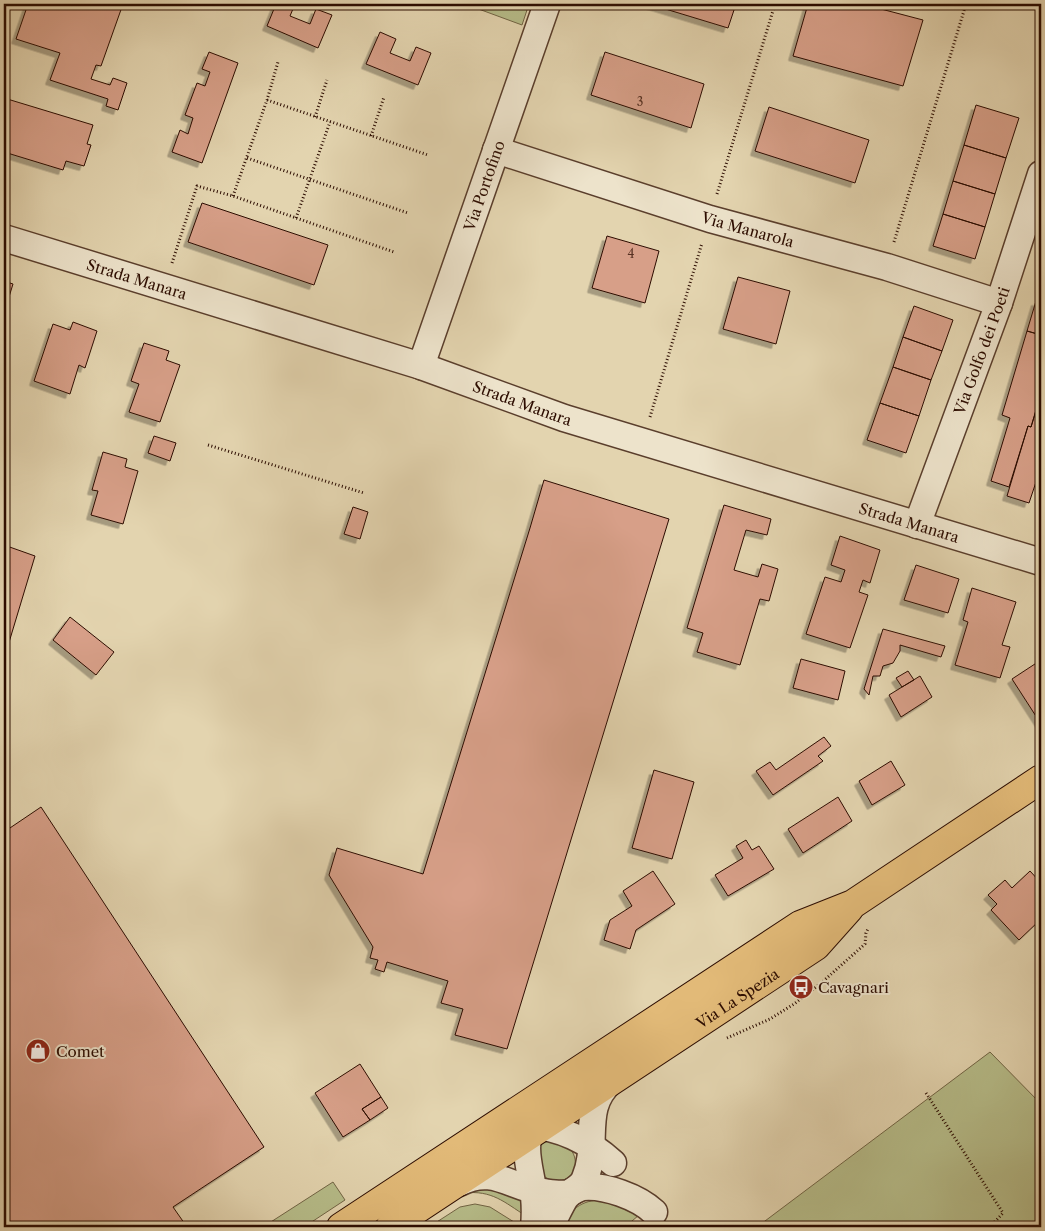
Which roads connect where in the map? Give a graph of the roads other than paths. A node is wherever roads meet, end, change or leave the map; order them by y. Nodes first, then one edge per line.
1 (547, 4) edge
2 (496, 150) junction
3 (1041, 174) edge
4 (4, 238) edge
5 (999, 303) junction
6 (421, 366) junction
7 (917, 525) junction
8 (1041, 562) edge
9 (1041, 779) edge
10 (606, 1069) junction
11 (534, 1130) junction
12 (586, 1137) junction
13 (430, 1168) junction
14 (525, 1181) junction
15 (455, 1184) junction
16 (573, 1186) junction
17 (661, 1220) edge
18 (539, 1224) edge
19 (341, 1227) edge
20 (390, 1227) edge

1 - 2 street, Via Portofino
2 - 5 street, Via Manarola
2 - 6 street, Via Portofino
3 - 5 street, Via Golfo dei Poeti
4 - 6 street, Strada Manara
5 - 7 street, Via Golfo dei Poeti
6 - 7 street, Strada Manara
7 - 8 street, Strada Manara
9 - 10 main road, Via La Spezia
10 - 11 main road, Via La Spezia
10 - 12 street, Via La Spezia
10 - 13 main road, Via La Spezia
11 - 12 street, Via La Spezia
11 - 13 street, Via La Spezia
11 - 14 street
11 - 15 main road, Via La Spezia
12 - 16 street, Via La Spezia
12 - 17 street, Via La Spezia
13 - 19 main road, Via La Spezia
14 - 15 street, Via La Spezia
14 - 16 street, Via La Spezia
14 - 18 street, Via La Spezia
15 - 20 main road, Via La Spezia
16 - 17 street, Via La Spezia
16 - 18 street, Via La Spezia

